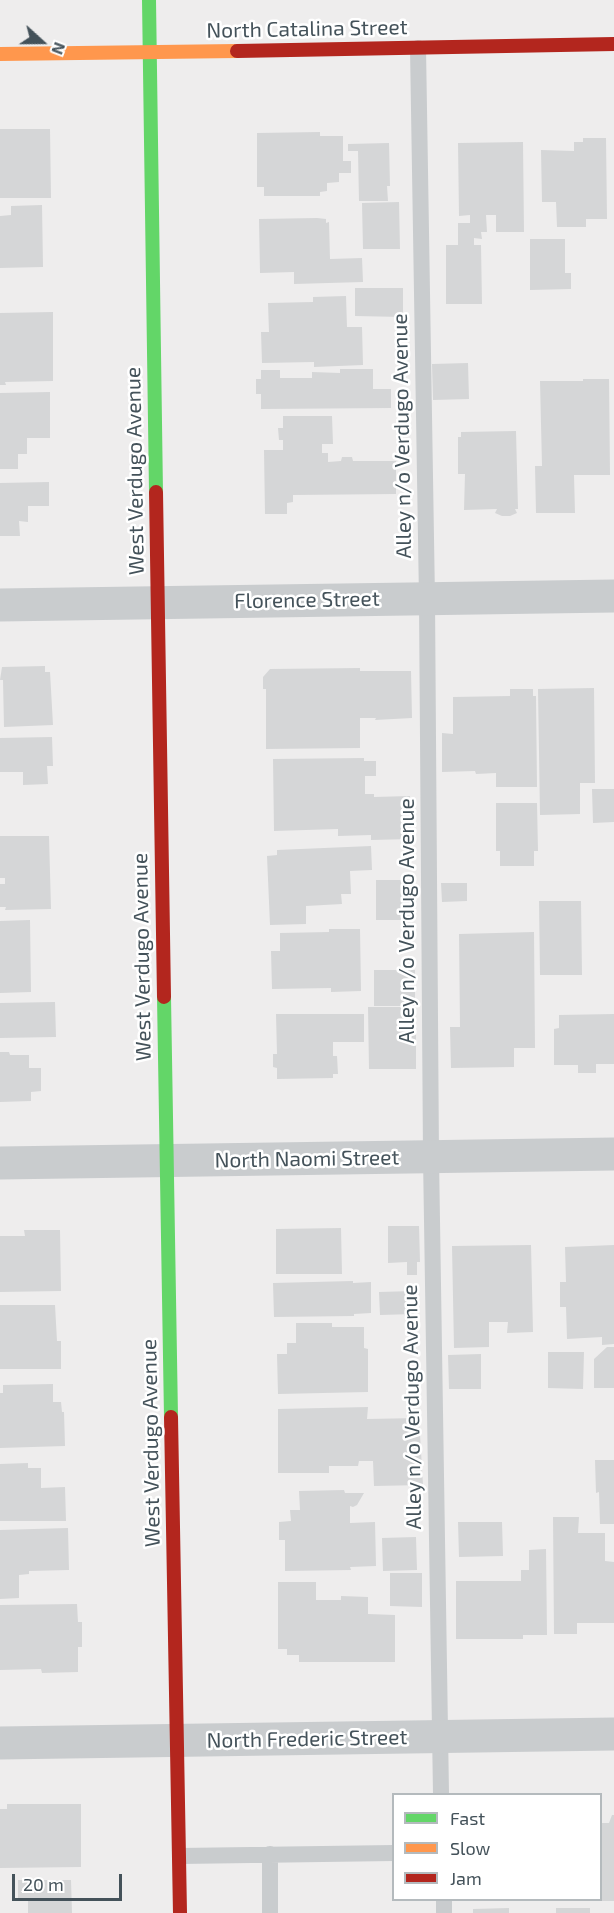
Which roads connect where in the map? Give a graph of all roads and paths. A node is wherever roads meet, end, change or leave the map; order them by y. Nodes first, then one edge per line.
1 (148, 0) edge
2 (614, 44) edge
3 (418, 48) junction
4 (149, 53) junction
5 (0, 54) edge
6 (614, 596) edge
7 (427, 598) junction
8 (157, 603) junction
9 (0, 605) edge
10 (614, 1154) edge
11 (431, 1157) junction
12 (166, 1161) junction
13 (0, 1163) edge
14 (614, 1734) edge
15 (440, 1737) junction
16 (178, 1741) junction
17 (0, 1743) edge
18 (441, 1793) edge
19 (392, 1853) edge
20 (270, 1854) junction
21 (180, 1856) junction
22 (180, 1913) edge
23 (270, 1913) edge

1 - 4 main road, West Verdugo Avenue
2 - 3 main road, North Catalina Street
3 - 4 main road, North Catalina Street
3 - 7 lane, Alley n/o Verdugo Avenue
4 - 5 main road, North Catalina Street
4 - 8 main road, West Verdugo Avenue
6 - 7 street, Florence Street
7 - 8 street, Florence Street
7 - 11 lane, Alley n/o Verdugo Avenue
8 - 9 street, Florence Street
8 - 12 main road, West Verdugo Avenue
10 - 11 street, North Naomi Street
11 - 12 street, North Naomi Street
11 - 15 lane, Alley n/o Verdugo Avenue
12 - 13 street, North Naomi Street
12 - 16 main road, West Verdugo Avenue
14 - 15 street, North Frederic Street
15 - 16 street, North Frederic Street
15 - 18 lane, Alley n/o Verdugo Avenue
16 - 17 street, North Frederic Street
16 - 21 main road, West Verdugo Avenue
19 - 20 lane
20 - 21 lane
20 - 23 lane
21 - 22 main road, West Verdugo Avenue

